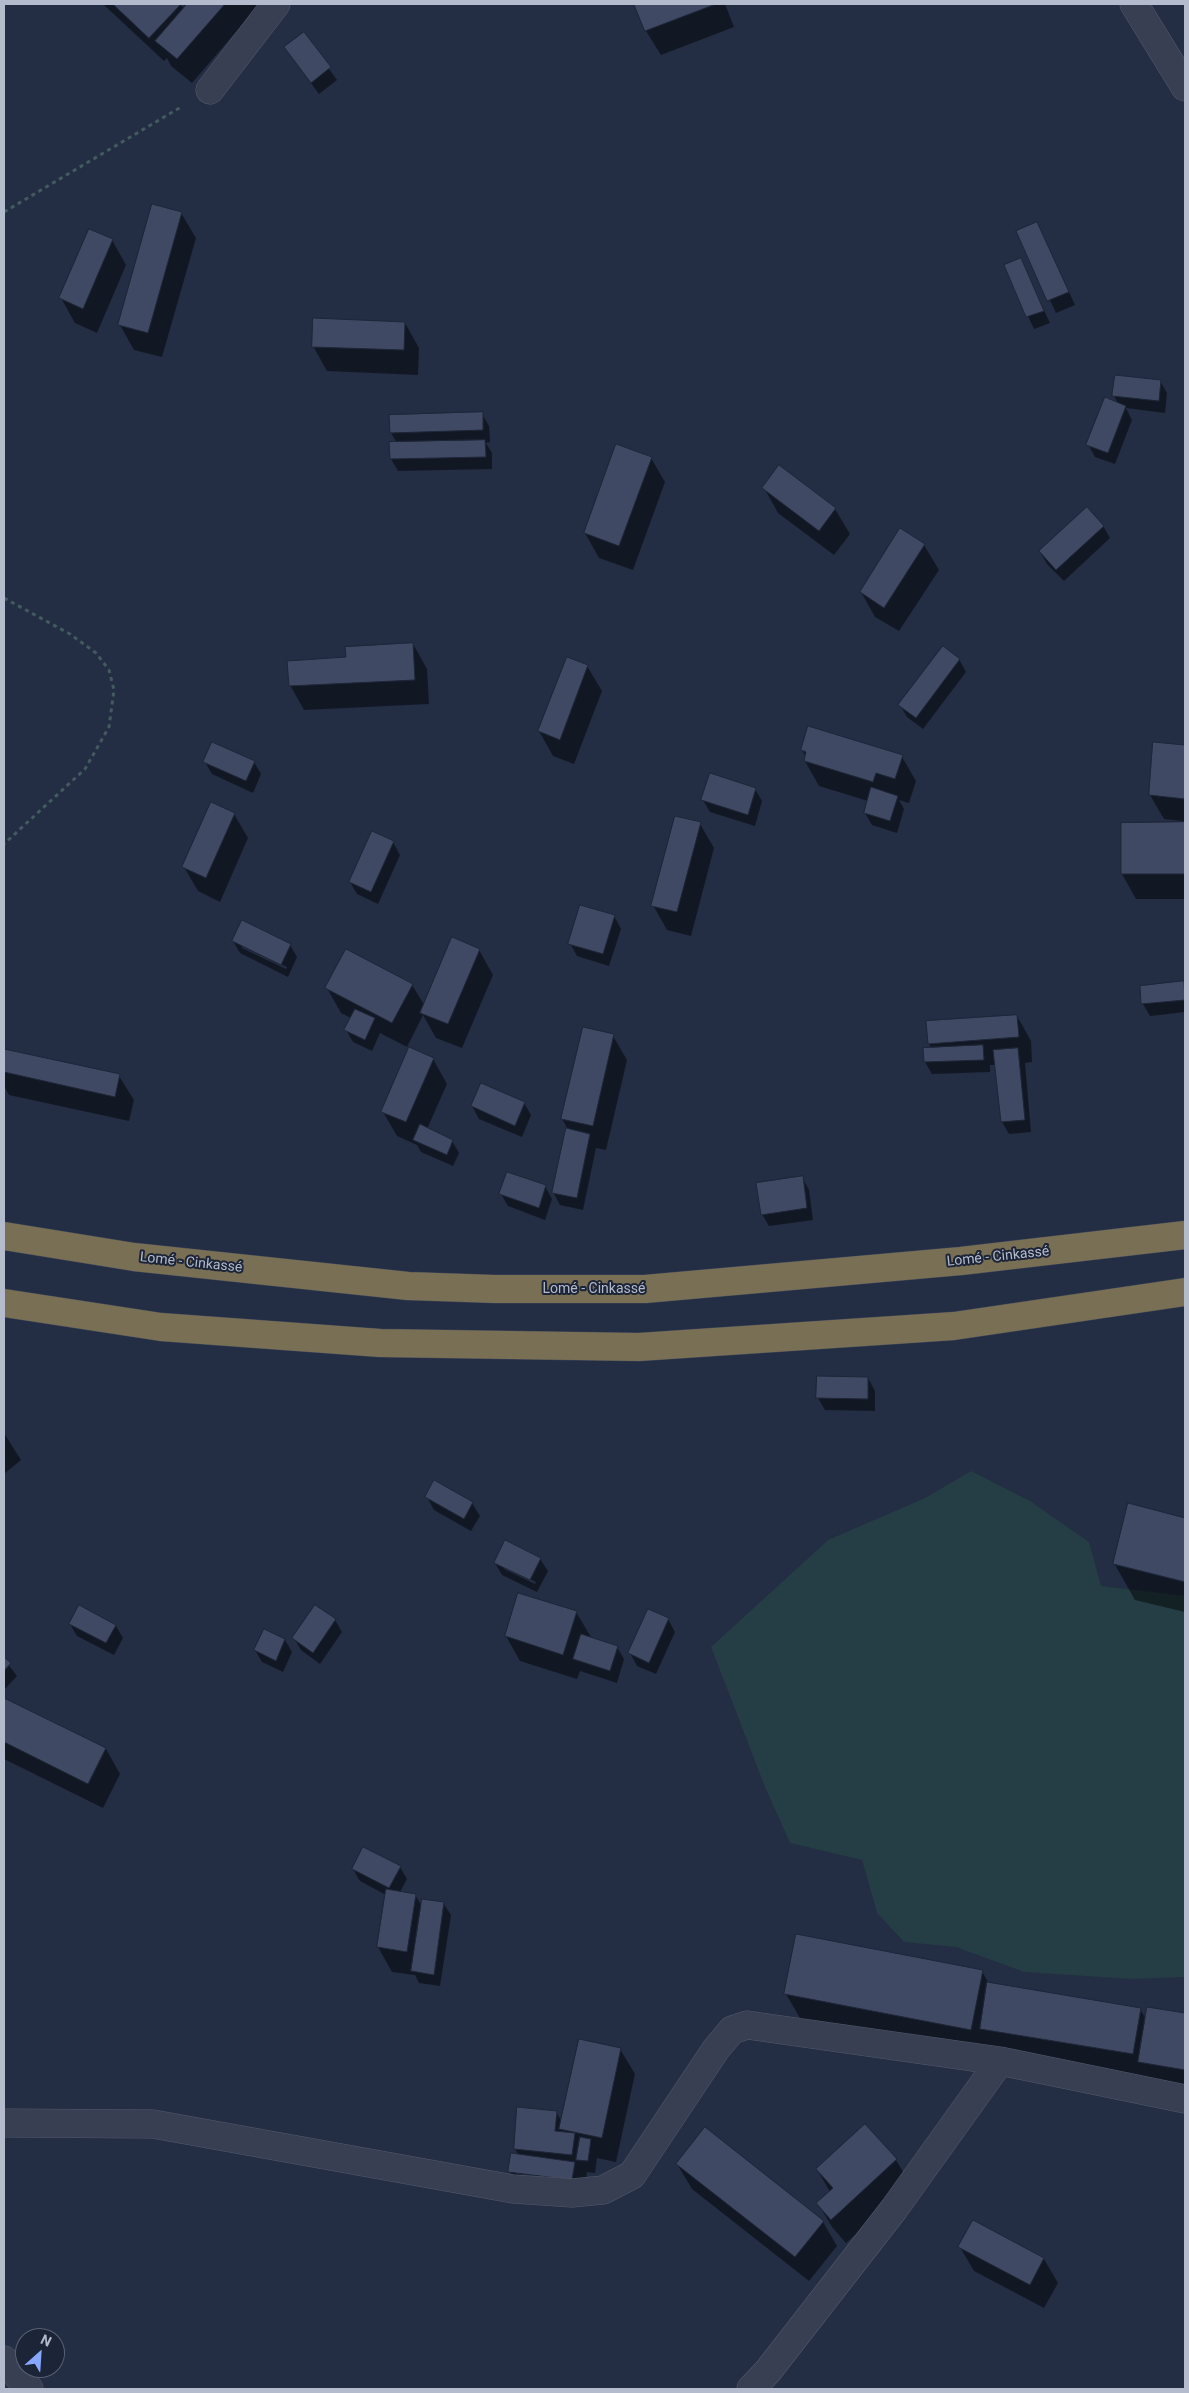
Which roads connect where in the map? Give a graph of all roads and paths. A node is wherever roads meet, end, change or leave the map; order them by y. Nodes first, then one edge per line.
1 (276, 4) edge
2 (1134, 4) edge
3 (1185, 87) edge
4 (210, 90) joint
5 (4, 212) edge
6 (4, 598) edge
7 (4, 844) edge
8 (1185, 1235) edge
9 (4, 1236) edge
10 (1185, 1292) edge
11 (4, 1303) edge
12 (1000, 2061) junction
13 (1185, 2099) edge
14 (4, 2123) edge
15 (4, 2360) edge
16 (30, 2389) edge
17 (751, 2389) edge

1 - 4 street
2 - 3 street
4 - 5 path
6 - 7 path
8 - 9 highway, Lomé - Cinkassé
10 - 11 highway
12 - 13 street
12 - 14 street
12 - 17 street
15 - 16 street

